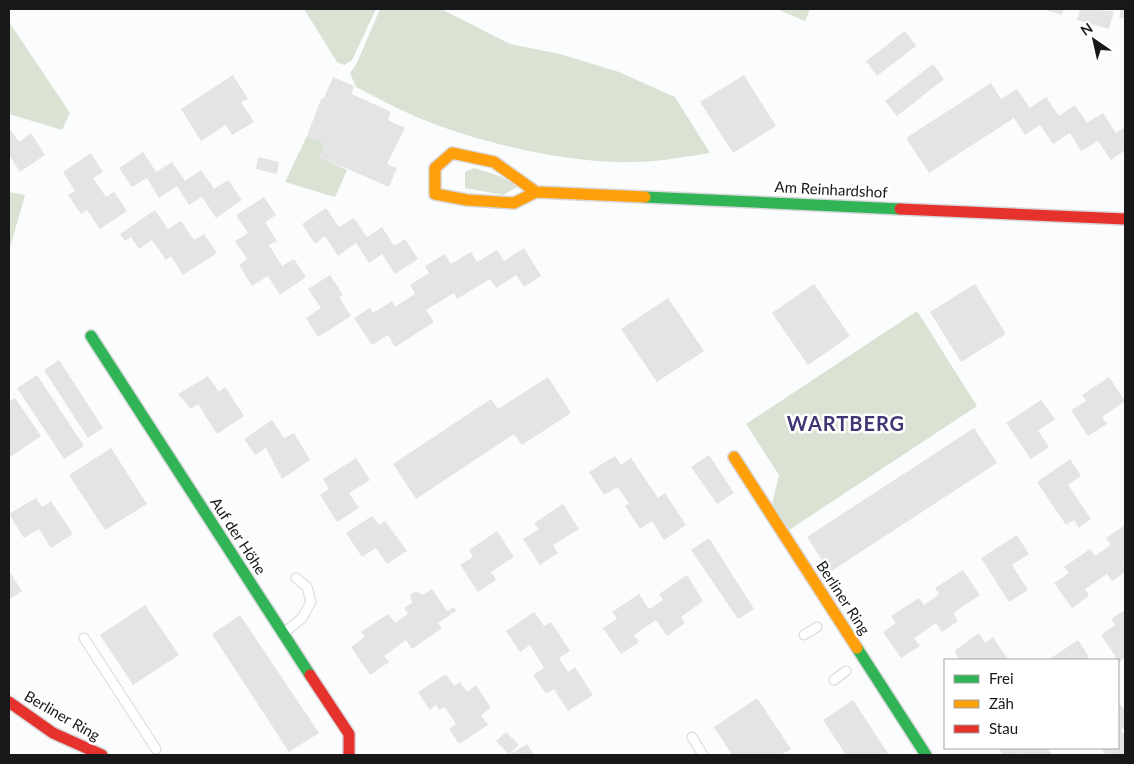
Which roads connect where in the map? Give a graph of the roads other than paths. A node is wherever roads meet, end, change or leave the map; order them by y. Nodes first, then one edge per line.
1 (536, 192) junction
2 (1125, 219) edge
3 (91, 336) dead end
4 (734, 456) dead end
5 (296, 578) dead end
6 (817, 626) dead end
7 (283, 633) junction
8 (804, 635) dead end
9 (84, 638) dead end
10 (846, 671) dead end
11 (834, 680) dead end
12 (9, 702) edge
13 (692, 737) dead end
14 (156, 748) dead end
15 (102, 755) edge
16 (349, 755) edge
17 (703, 755) edge
18 (926, 755) edge

1 - 1 street
1 - 2 street, Am Reinhardshof
3 - 7 street, Auf der Höhe
4 - 18 street, Berliner Ring
5 - 7 lane
6 - 8 lane
7 - 16 street, Auf der Höhe
9 - 14 lane
10 - 11 lane
12 - 15 street, Berliner Ring
13 - 17 lane

